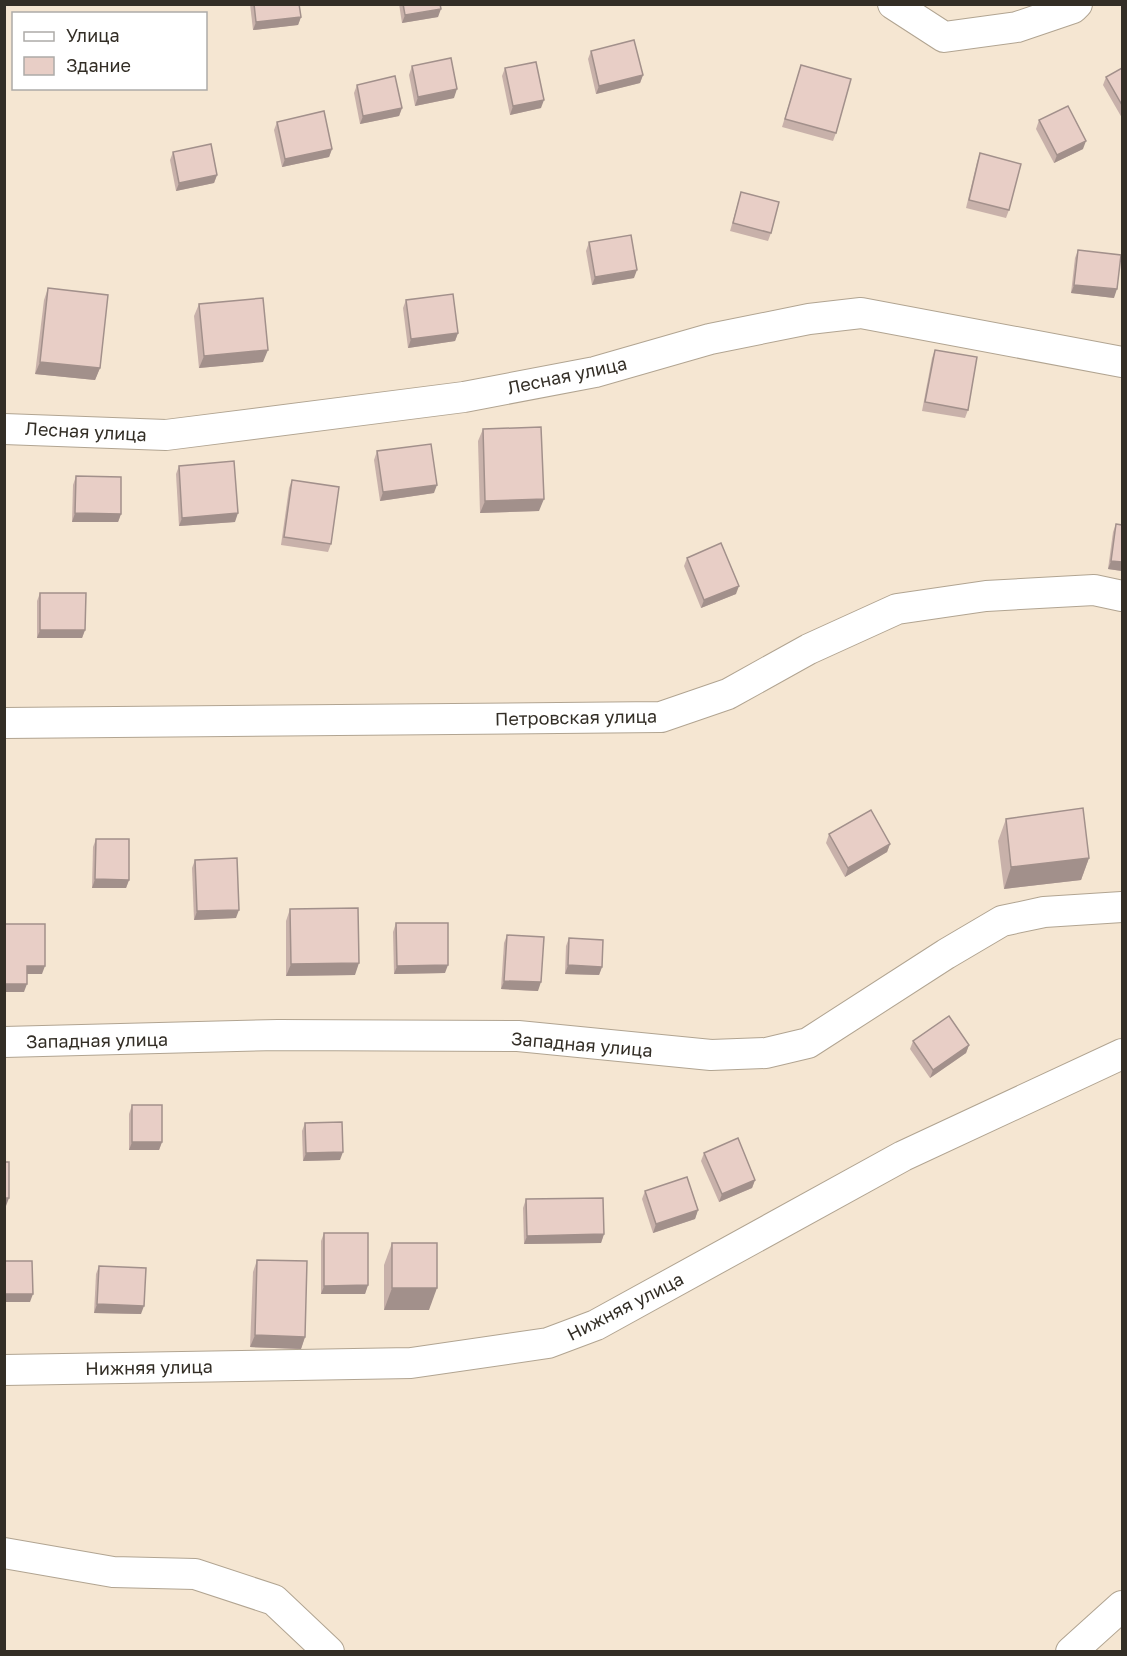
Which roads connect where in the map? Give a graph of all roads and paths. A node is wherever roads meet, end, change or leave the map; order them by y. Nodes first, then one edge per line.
1 (893, 4) edge
2 (1077, 4) edge
3 (1122, 362) edge
4 (4, 429) edge
5 (1122, 596) edge
6 (4, 723) edge
7 (1122, 907) edge
8 (4, 1042) edge
9 (1122, 1054) edge
10 (4, 1370) edge
11 (4, 1553) edge
12 (1122, 1606) edge
13 (329, 1652) edge
14 (1071, 1652) edge

1 - 2 street
3 - 4 street, Лесная улица
5 - 6 street, Петровская улица
7 - 8 street, Западная улица
9 - 10 street, Нижняя улица
11 - 13 street
12 - 14 street

